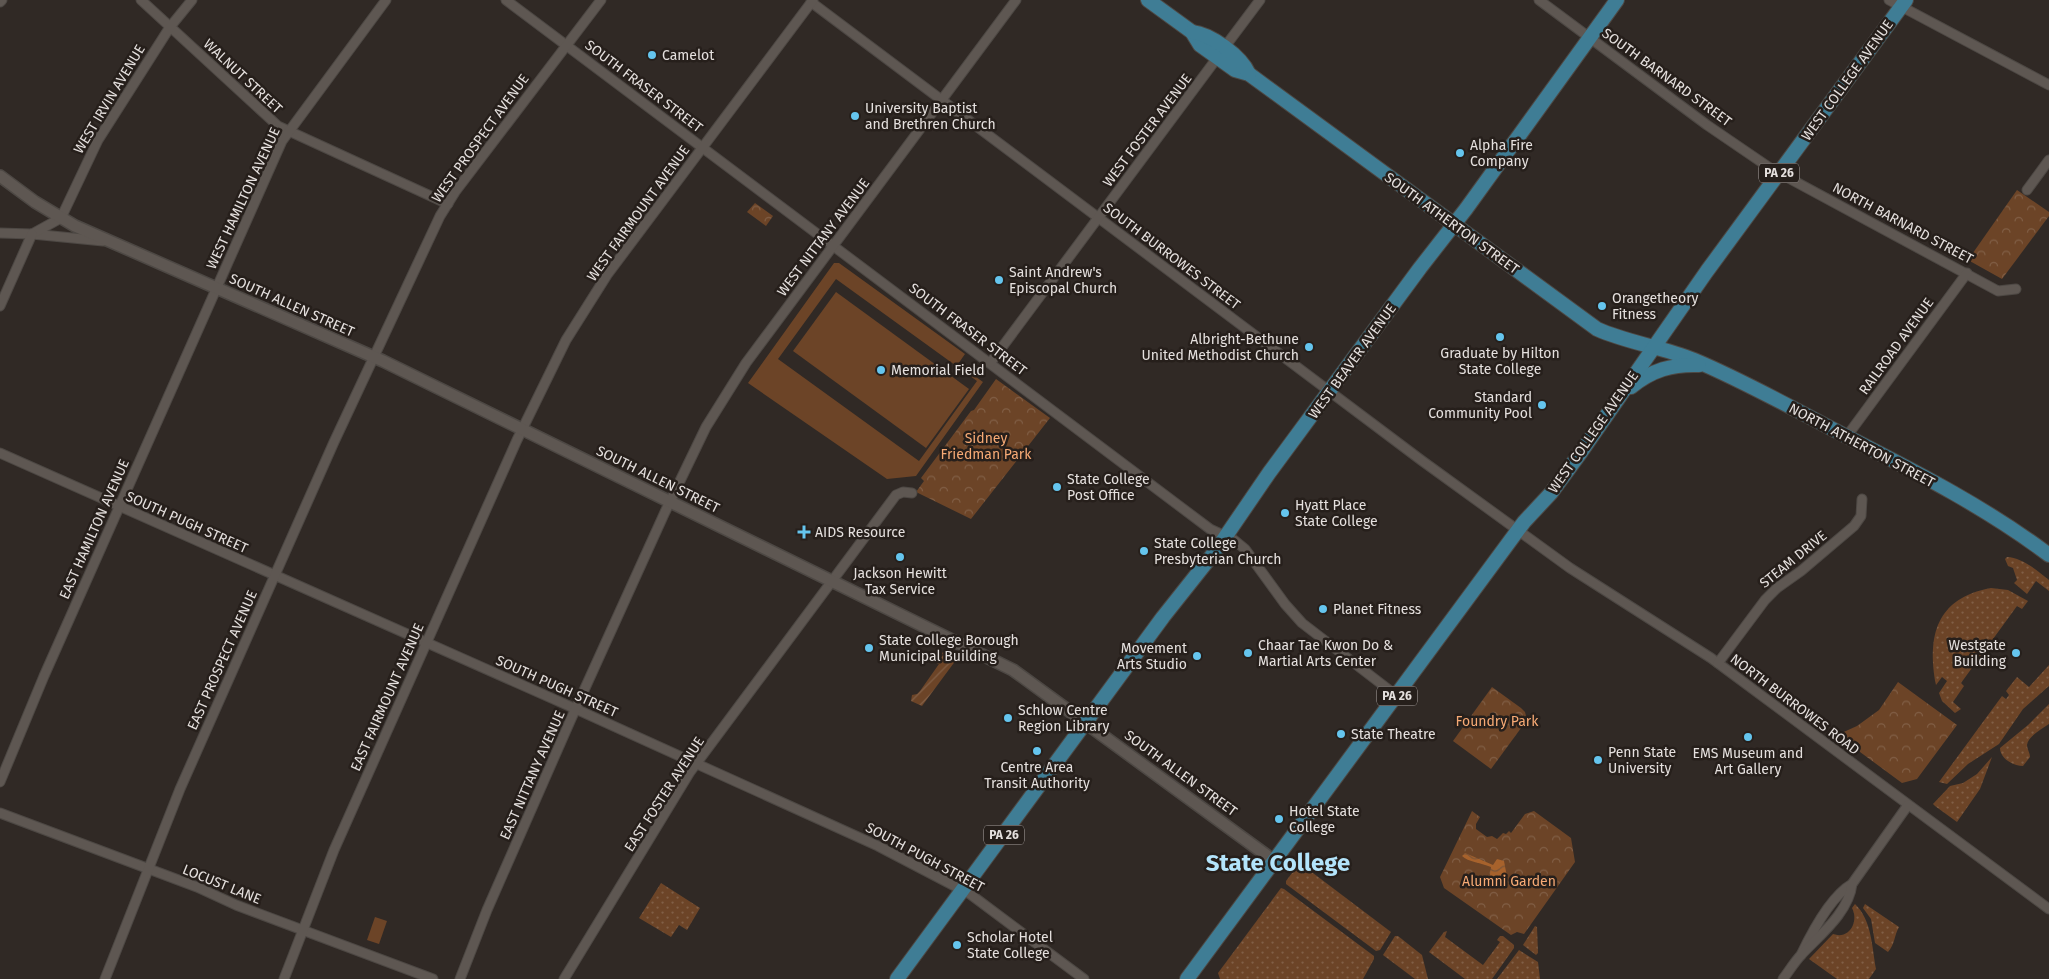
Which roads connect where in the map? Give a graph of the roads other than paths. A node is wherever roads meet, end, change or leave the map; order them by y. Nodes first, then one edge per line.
1 (141, 0) edge
2 (192, 0) edge
3 (386, 0) edge
4 (506, 0) edge
5 (601, 0) edge
6 (1016, 0) edge
7 (1148, 0) edge
8 (1260, 0) edge
9 (1540, 0) edge
10 (1617, 0) edge
11 (812, 1) edge
12 (1899, 2) edge
13 (170, 26) junction
14 (1590, 37) junction
15 (567, 45) junction
16 (1221, 53) junction
17 (2049, 85) edge
18 (942, 100) junction
19 (288, 131) junction
20 (703, 148) junction
21 (2049, 160) edge
22 (1779, 174) junction
23 (0, 176) edge
24 (2027, 190) dead end
25 (448, 204) junction
26 (1098, 217) junction
27 (61, 218) junction
28 (1454, 225) junction
29 (0, 233) edge
30 (32, 234) junction
31 (111, 241) junction
32 (833, 245) junction
33 (1967, 272) junction
34 (217, 288) junction
35 (2016, 288) dead end
36 (0, 306) edge
37 (1660, 349) junction
38 (372, 357) junction
39 (991, 362) junction
40 (1708, 366) junction
41 (1329, 391) junction
42 (1617, 398) junction
43 (522, 430) junction
44 (1847, 436) junction
45 (0, 453) edge
46 (912, 493) dead end
47 (1862, 500) dead end
48 (670, 501) junction
49 (119, 507) junction
50 (1518, 530) junction
51 (1225, 537) junction
52 (2049, 555) edge
53 (274, 576) junction
54 (831, 582) junction
55 (426, 643) junction
56 (1718, 663) junction
57 (1397, 696) junction
58 (576, 709) junction
59 (1087, 723) junction
60 (696, 765) junction
61 (0, 782) edge
62 (1908, 805) junction
63 (0, 813) edge
64 (1273, 860) junction
65 (148, 869) junction
66 (964, 890) junction
67 (2049, 909) edge
68 (304, 929) junction
69 (105, 979) edge
70 (284, 979) edge
71 (433, 979) edge
72 (460, 979) edge
73 (564, 979) edge
74 (897, 979) edge
75 (1084, 979) edge
76 (1187, 979) edge
77 (1783, 979) edge

1 - 13 street, WALNUT STREET
2 - 13 street, WEST IRVIN AVENUE
3 - 19 street, WEST HAMILTON AVENUE
4 - 15 street, SOUTH FRASER STREET
5 - 15 street, WEST PROSPECT AVENUE
6 - 18 street, WEST NITTANY AVENUE
7 - 16 main road, SOUTH ATHERTON STREET
8 - 16 street, WEST FOSTER AVENUE
9 - 14 street, SOUTH BARNARD STREET
10 - 14 main road, WEST BEAVER AVENUE / PA 26
11 - 18 street, SOUTH BURROWES STREET
11 - 20 street, WEST FAIRMOUNT AVENUE
12 - 17 street
12 - 22 main road, WEST COLLEGE AVENUE / PA 26
13 - 19 street, WALNUT STREET
13 - 27 street, WEST IRVIN AVENUE
14 - 22 street, SOUTH BARNARD STREET
14 - 28 main road, WEST BEAVER AVENUE / PA 26
15 - 20 street, SOUTH FRASER STREET
15 - 25 street, WEST PROSPECT AVENUE
16 - 26 street, WEST FOSTER AVENUE
16 - 28 main road, SOUTH ATHERTON STREET
18 - 26 street, SOUTH BURROWES STREET
18 - 32 street, WEST NITTANY AVENUE
19 - 25 street, WALNUT STREET
19 - 34 street, WEST HAMILTON AVENUE
20 - 32 street, SOUTH FRASER STREET
20 - 43 street, WEST FAIRMOUNT AVENUE
21 - 24 street
22 - 33 street, NORTH BARNARD STREET
22 - 37 main road, WEST COLLEGE AVENUE / PA 26
23 - 27 street, SOUTH ALLEN STREET
25 - 38 street, WEST PROSPECT AVENUE
26 - 39 street, WEST FOSTER AVENUE
26 - 41 street, SOUTH BURROWES STREET
27 - 30 street
27 - 31 street, SOUTH ALLEN STREET
28 - 37 main road, SOUTH ATHERTON STREET
28 - 41 main road, WEST BEAVER AVENUE / PA 26
29 - 30 street
30 - 31 street
30 - 36 street
31 - 34 street, SOUTH ALLEN STREET
32 - 39 street, SOUTH FRASER STREET
32 - 48 street, WEST NITTANY AVENUE
33 - 35 street, NORTH BARNARD STREET
33 - 44 street, RAILROAD AVENUE
34 - 38 street, SOUTH ALLEN STREET
34 - 49 street, EAST HAMILTON AVENUE
37 - 40 main road, NORTH ATHERTON STREET
37 - 42 main road, WEST COLLEGE AVENUE / PA 26
38 - 43 street, SOUTH ALLEN STREET
38 - 53 street, EAST PROSPECT AVENUE
39 - 51 street, SOUTH FRASER STREET
40 - 42 main road
40 - 44 main road, NORTH ATHERTON STREET
41 - 50 street, SOUTH BURROWES STREET
41 - 51 main road, WEST BEAVER AVENUE / PA 26
42 - 50 main road, WEST COLLEGE AVENUE / PA 26
43 - 48 street, SOUTH ALLEN STREET
43 - 55 street, EAST FAIRMOUNT AVENUE
44 - 52 main road, NORTH ATHERTON STREET
45 - 49 street, SOUTH PUGH STREET
46 - 54 street
47 - 56 street, STEAM DRIVE
48 - 54 street, SOUTH ALLEN STREET
48 - 58 street, EAST NITTANY AVENUE
49 - 53 street, SOUTH PUGH STREET
49 - 61 street, EAST HAMILTON AVENUE
50 - 56 street, NORTH BURROWES ROAD
50 - 57 main road, WEST COLLEGE AVENUE / PA 26
51 - 57 street, SOUTH FRASER STREET
51 - 59 main road, WEST BEAVER AVENUE / PA 26
53 - 55 street, SOUTH PUGH STREET
53 - 65 street, EAST PROSPECT AVENUE
54 - 59 street, SOUTH ALLEN STREET
54 - 60 street, EAST FOSTER AVENUE
55 - 58 street, SOUTH PUGH STREET
55 - 68 street, EAST FAIRMOUNT AVENUE
56 - 62 street, NORTH BURROWES ROAD
57 - 64 main road, WEST COLLEGE AVENUE / PA 26
58 - 60 street, SOUTH PUGH STREET
58 - 72 street, EAST NITTANY AVENUE
59 - 64 street, SOUTH ALLEN STREET
59 - 66 main road, PA 26
60 - 66 street, SOUTH PUGH STREET
60 - 73 street, EAST FOSTER AVENUE
62 - 67 street, NORTH BURROWES ROAD
62 - 77 street
63 - 65 street, LOCUST LANE
64 - 76 main road, PA 26
65 - 68 street, LOCUST LANE
65 - 69 street, EAST PROSPECT AVENUE
66 - 74 main road, PA 26
66 - 75 street, SOUTH PUGH STREET
68 - 70 street, EAST FAIRMOUNT AVENUE
68 - 71 street, LOCUST LANE

